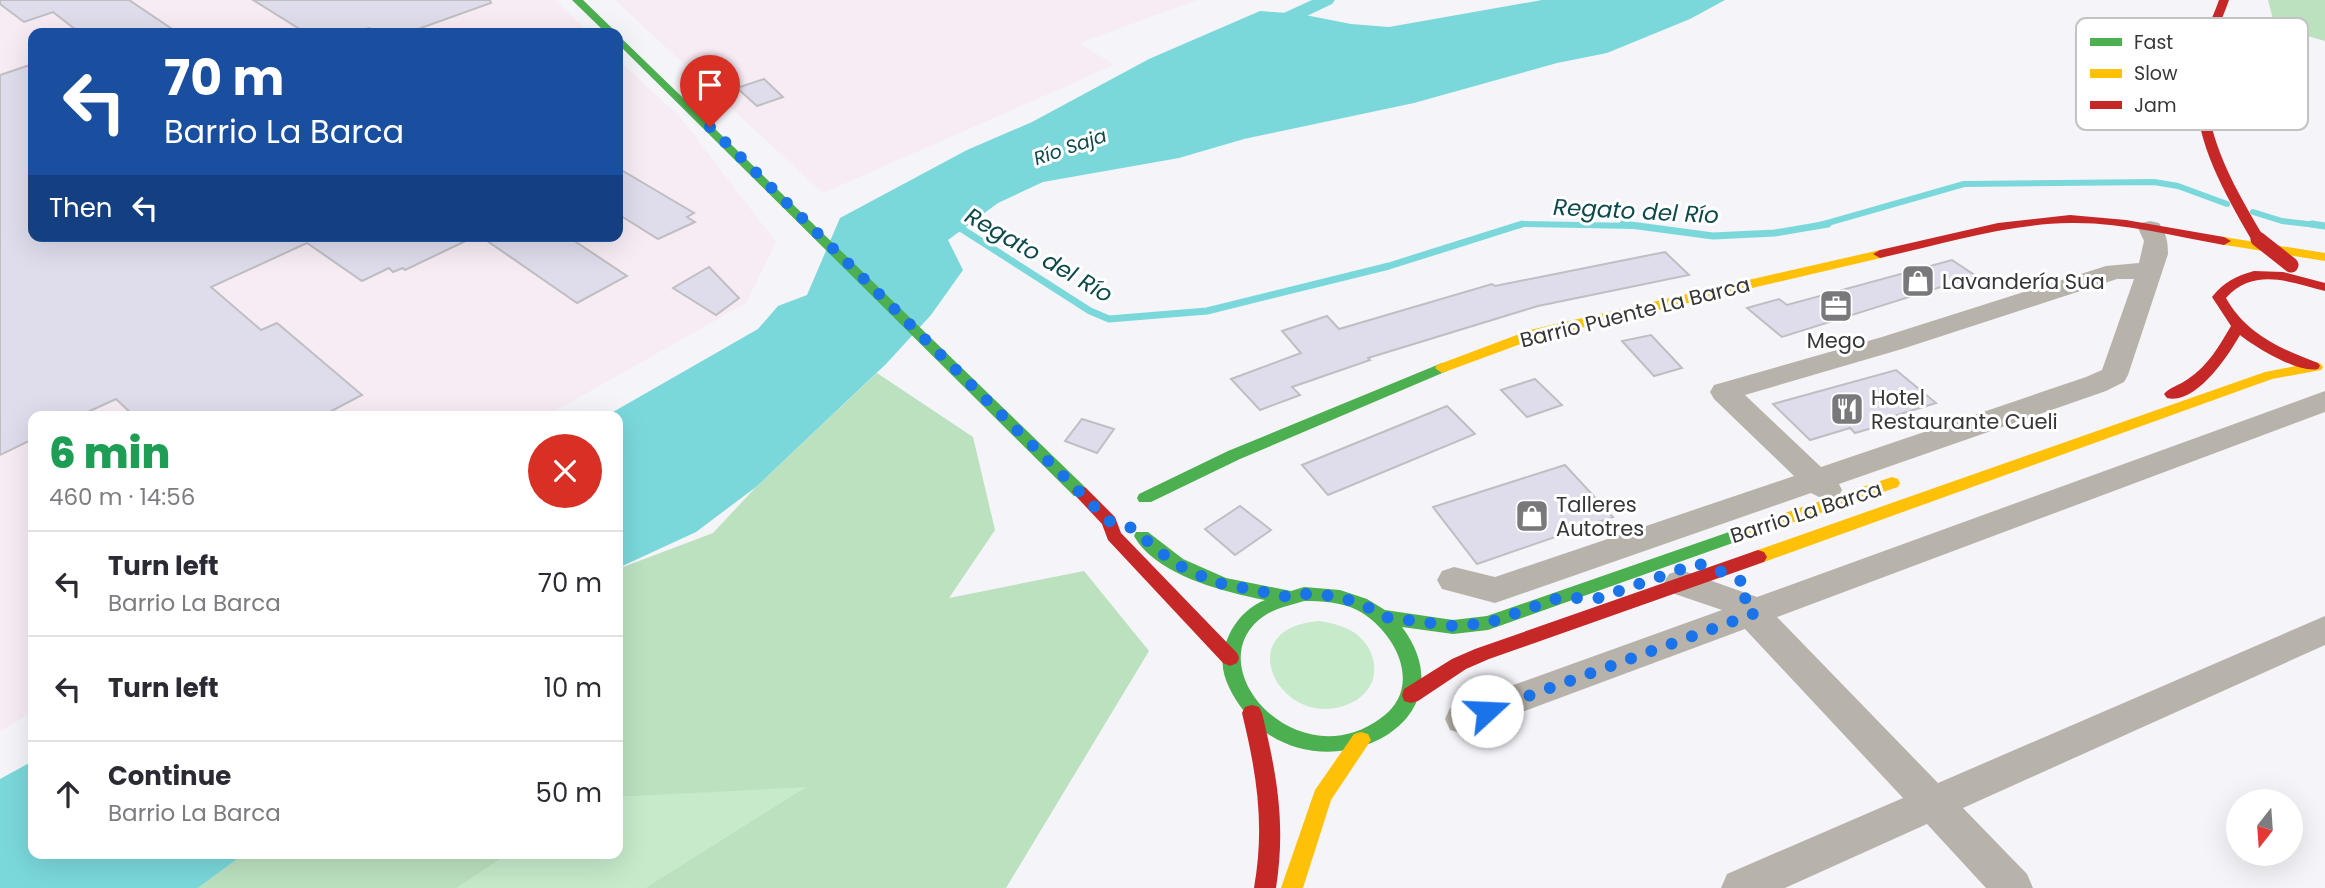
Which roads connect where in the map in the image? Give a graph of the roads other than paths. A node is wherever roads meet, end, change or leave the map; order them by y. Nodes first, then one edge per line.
1 (577, 0) edge
2 (2224, 0) edge
3 (2218, 18) edge
4 (607, 28) edge
5 (623, 43) edge
6 (2206, 130) edge
7 (2150, 228) junction
8 (2258, 239) junction
9 (2325, 257) edge
10 (2258, 268) junction
11 (2148, 271) junction
12 (2320, 285) edge
13 (2237, 327) junction
14 (2321, 368) edge
15 (2148, 401) dead end
16 (2325, 401) edge
17 (1911, 478) dead end
18 (1826, 489) junction
19 (1145, 498) dead end
20 (1109, 521) junction
21 (1454, 580) dead end
22 (1681, 583) joint
23 (1740, 586) junction
24 (1288, 597) junction
25 (1558, 598) junction
26 (1383, 617) junction
27 (2325, 629) edge
28 (1230, 658) junction
29 (1411, 695) junction
30 (1252, 713) junction
31 (1463, 719) dead end
32 (1361, 740) junction
33 (1933, 804) junction
34 (1265, 888) edge
35 (1293, 888) edge
36 (1741, 888) edge
37 (2013, 888) edge

1 - 4 main road
2 - 3 main road
5 - 20 main road
6 - 8 main road
7 - 9 main road, Barrio Puente La Barca
7 - 11 street
7 - 19 main road, Barrio Puente La Barca
8 - 10 main road
8 - 12 main road, bridge
10 - 12 main road
10 - 13 main road
11 - 18 street
11 - 18 street
13 - 14 main road
13 - 15 main road
14 - 23 main road, Barrio La Barca
16 - 23 street, Barrio La Barca
17 - 18 main road, Barrio La Barca
18 - 21 street
18 - 23 main road
18 - 25 main road, Barrio La Barca
20 - 24 main road
20 - 28 main road
22 - 23 street
22 - 29 main road
23 - 25 main road
23 - 31 street, Barrio La Barca
23 - 33 street
24 - 26 main road
24 - 28 main road
25 - 26 main road, Barrio La Barca
26 - 29 main road
27 - 33 street
28 - 30 main road
29 - 32 main road
30 - 32 main road
30 - 34 main road
32 - 35 main road
33 - 36 street
33 - 37 street

